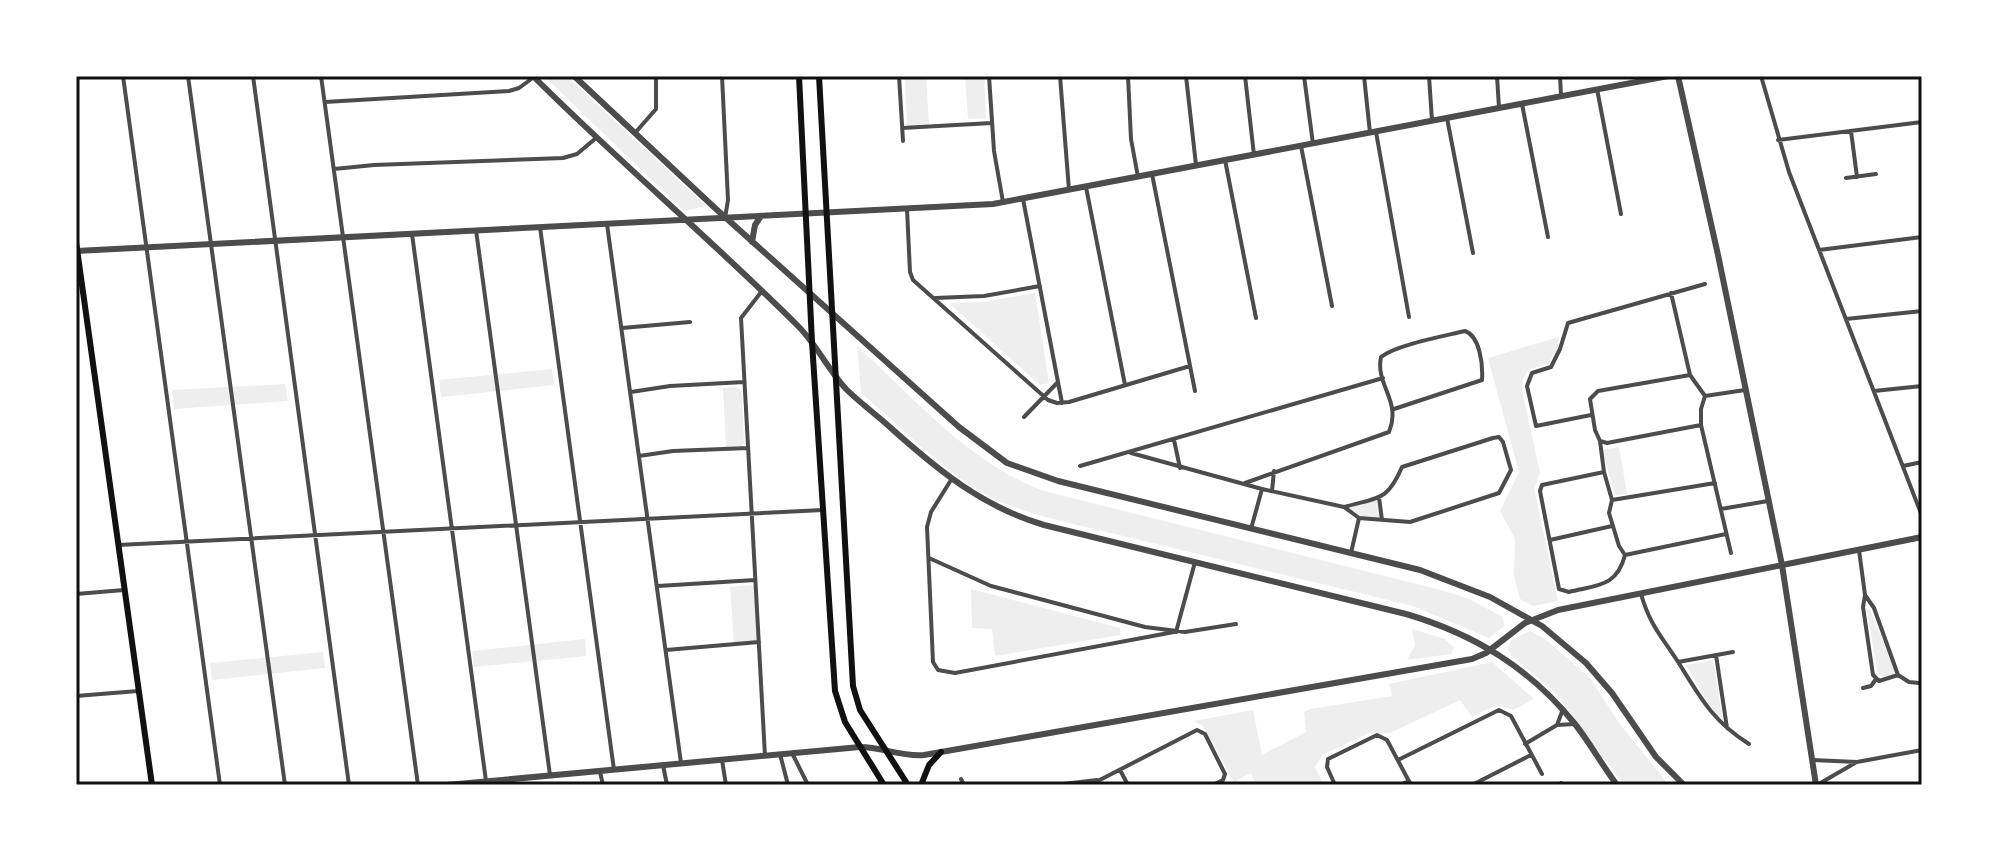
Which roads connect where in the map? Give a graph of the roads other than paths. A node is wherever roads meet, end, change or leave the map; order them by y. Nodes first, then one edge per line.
1 (123, 76) edge
2 (188, 76) edge
3 (253, 76) edge
4 (321, 76) edge
5 (534, 76) edge
6 (574, 76) edge
7 (656, 76) edge
8 (722, 76) edge
9 (799, 76) edge
10 (819, 76) edge
11 (899, 76) edge
12 (989, 76) edge
13 (1060, 76) edge
14 (1128, 76) edge
15 (1186, 76) edge
16 (1245, 76) edge
17 (1304, 76) edge
18 (1364, 76) edge
19 (1429, 76) edge
20 (1497, 76) edge
21 (1560, 76) edge
22 (1668, 76) edge
23 (1678, 76) edge
24 (1761, 76) edge
25 (1597, 89) junction
26 (1561, 96) junction
27 (324, 103) junction
28 (1522, 104) junction
29 (1499, 108) junction
30 (1447, 118) junction
31 (1432, 121) junction
32 (992, 123) junction
33 (1922, 123) edge
34 (902, 128) junction
35 (1851, 131) junction
36 (1373, 132) junction
37 (635, 133) junction
38 (596, 138) junction
39 (1778, 140) junction
40 (903, 141) dead end
41 (1313, 144) junction
42 (1301, 146) junction
43 (1254, 155) junction
44 (1225, 160) junction
45 (1196, 166) junction
46 (334, 169) junction
47 (1152, 174) junction
48 (1876, 174) dead end
49 (1138, 177) junction
50 (1857, 177) junction
51 (1846, 178) dead end
52 (1086, 187) junction
53 (1069, 190) junction
54 (1023, 199) junction
55 (1003, 202) junction
56 (907, 209) junction
57 (807, 213) junction
58 (827, 213) junction
59 (1621, 214) dead end
60 (761, 216) junction
61 (725, 218) junction
62 (686, 220) junction
63 (607, 224) junction
64 (540, 227) junction
65 (476, 230) junction
66 (412, 234) junction
67 (343, 237) junction
68 (1548, 237) dead end
69 (1922, 237) edge
70 (275, 241) junction
71 (76, 242) edge
72 (752, 242) junction
73 (211, 244) junction
74 (146, 247) junction
75 (1819, 250) junction
76 (77, 251) edge
77 (1473, 253) dead end
78 (1705, 284) dead end
79 (1040, 286) junction
80 (762, 291) junction
81 (1671, 293) junction
82 (811, 294) junction
83 (933, 298) junction
84 (1332, 306) dead end
85 (1922, 311) edge
86 (832, 313) junction
87 (1409, 317) dead end
88 (1256, 318) dead end
89 (1846, 319) junction
90 (690, 322) dead end
91 (622, 328) junction
92 (812, 342) junction
93 (1190, 366) junction
94 (835, 375) junction
95 (1690, 375) junction
96 (1383, 378) junction
97 (744, 382) junction
98 (1058, 382) junction
99 (1125, 385) junction
100 (1922, 386) edge
101 (1745, 390) junction
102 (1195, 391) dead end
103 (1874, 391) junction
104 (630, 392) junction
105 (1705, 396) junction
106 (1044, 397) junction
107 (1062, 403) junction
108 (1394, 409) junction
109 (1591, 415) junction
110 (1024, 417) dead end
111 (1701, 425) junction
112 (1174, 440) junction
113 (1600, 441) junction
114 (748, 448) junction
115 (1131, 453) junction
116 (639, 456) junction
117 (1922, 462) edge
118 (1080, 466) dead end
119 (1903, 466) junction
120 (1180, 468) junction
121 (1274, 471) junction
122 (1604, 472) junction
123 (951, 480) junction
124 (1244, 483) junction
125 (1715, 483) junction
126 (1262, 489) junction
127 (1272, 491) junction
128 (1379, 497) junction
129 (1612, 500) junction
130 (1768, 501) junction
131 (1344, 507) junction
132 (1721, 509) junction
133 (823, 510) junction
134 (752, 514) junction
135 (1922, 516) edge
136 (1359, 518) junction
137 (648, 519) junction
138 (1382, 520) junction
139 (580, 522) junction
140 (515, 525) junction
141 (1612, 526) junction
142 (452, 529) junction
143 (1251, 529) junction
144 (383, 532) junction
145 (1726, 534) junction
146 (315, 535) junction
147 (1922, 537) edge
148 (251, 539) junction
149 (1550, 540) junction
150 (187, 541) junction
151 (118, 545) junction
152 (1859, 550) junction
153 (1351, 553) junction
154 (1731, 553) dead end
155 (1625, 555) junction
156 (929, 558) junction
157 (1195, 562) junction
158 (1782, 565) junction
159 (755, 580) junction
160 (657, 586) junction
161 (124, 590) junction
162 (76, 594) edge
163 (1641, 594) junction
164 (1865, 595) junction
165 (1531, 620) junction
166 (1236, 624) dead end
167 (1175, 632) junction
168 (759, 642) junction
169 (1492, 649) junction
170 (666, 650) junction
171 (1733, 652) dead end
172 (1716, 655) junction
173 (1678, 662) junction
174 (1898, 675) junction
175 (1876, 679) junction
176 (1919, 683) dead end
177 (1863, 688) dead end
178 (138, 691) junction
179 (76, 696) edge
180 (1563, 709) junction
181 (1575, 724) junction
182 (1557, 725) junction
183 (1727, 730) junction
184 (1525, 744) junction
185 (1749, 744) dead end
186 (860, 747) junction
187 (1922, 750) edge
188 (888, 752) junction
189 (941, 752) junction
190 (792, 753) junction
191 (780, 754) junction
192 (1531, 755) junction
193 (765, 756) junction
194 (722, 760) junction
195 (1398, 760) junction
196 (1812, 760) junction
197 (1857, 762) junction
198 (681, 763) junction
199 (663, 765) junction
200 (614, 770) junction
201 (1120, 770) junction
202 (600, 771) junction
203 (1542, 774) dead end
204 (550, 775) junction
205 (1100, 780) junction
206 (486, 781) junction
207 (538, 781) edge
208 (1410, 783) edge
209 (472, 784) edge
210 (1615, 784) edge
211 (152, 785) edge
212 (220, 785) edge
213 (285, 785) edge
214 (349, 785) edge
215 (418, 785) edge
216 (447, 785) edge
217 (603, 785) edge
218 (667, 785) edge
219 (726, 785) edge
220 (788, 785) edge
221 (808, 785) edge
222 (884, 785) edge
223 (908, 785) edge
224 (921, 785) edge
225 (1055, 785) edge
226 (1090, 785) edge
227 (1128, 785) edge
228 (1213, 785) edge
229 (1335, 785) edge
230 (1400, 785) edge
231 (1472, 785) edge
232 (1684, 785) edge
233 (1816, 785) edge

1 - 74 street
2 - 73 street
3 - 70 street
4 - 27 street
5 - 27 street
5 - 38 street
6 - 37 street
7 - 37 street
8 - 61 street
9 - 57 main road
10 - 58 main road
11 - 34 street
12 - 32 street
13 - 53 street
14 - 49 street
15 - 45 street
16 - 43 street
17 - 41 street
18 - 36 street
19 - 31 street
20 - 29 street
21 - 26 street
22 - 25 street
23 - 101 street
24 - 39 street
25 - 26 street
25 - 59 street
26 - 28 street
27 - 46 street
28 - 29 street
28 - 68 street
29 - 30 street
30 - 31 street
30 - 77 street
31 - 36 street
32 - 34 street
32 - 55 street
33 - 35 street
34 - 40 street
35 - 39 street
35 - 50 street
36 - 41 street
36 - 87 street
37 - 61 street
38 - 46 street
38 - 62 street
39 - 75 street
41 - 42 street
42 - 43 street
42 - 84 street
43 - 44 street
44 - 45 street
44 - 88 street
45 - 47 street
46 - 67 street
47 - 49 street
47 - 93 street
48 - 50 street
49 - 52 street
50 - 51 street
52 - 53 street
52 - 99 street
53 - 54 street
54 - 55 street
54 - 79 street
55 - 56 street
56 - 58 street
56 - 83 street
57 - 58 street
57 - 60 street
57 - 82 main road
58 - 86 main road
60 - 61 street
60 - 72 street
61 - 62 street
61 - 72 street
62 - 63 street
62 - 80 street
63 - 64 street
63 - 91 street
64 - 65 street
64 - 139 street
65 - 66 street
65 - 140 street
66 - 67 street
66 - 142 street
67 - 70 street
67 - 144 street
69 - 75 street
70 - 73 street
70 - 146 street
71 - 76 main road
72 - 82 street
73 - 74 street
73 - 148 street
74 - 76 street
74 - 150 street
75 - 89 street
76 - 151 main road
78 - 81 street
79 - 83 street
79 - 98 street
80 - 92 street
80 - 97 street
81 - 95 street
81 - 109 street
82 - 86 street
82 - 92 main road
83 - 106 street
85 - 89 street
86 - 94 main road
86 - 143 street
89 - 103 street
90 - 91 street
91 - 104 street
92 - 94 street
92 - 133 main road
93 - 99 street
93 - 102 street
94 - 123 street
94 - 188 main road
95 - 105 street
95 - 109 street
96 - 108 street
96 - 108 street
96 - 112 street
97 - 104 street
97 - 114 street
98 - 106 street
98 - 107 street
99 - 107 street
100 - 103 street
101 - 105 street
101 - 130 street
103 - 119 street
104 - 116 street
105 - 111 street
106 - 107 street
106 - 110 street
108 - 121 street
109 - 113 street
111 - 113 street
111 - 125 street
112 - 115 street
112 - 120 street
113 - 122 street
114 - 116 street
114 - 134 street
115 - 118 street
115 - 120 street
116 - 137 street
117 - 119 street
119 - 135 street
120 - 124 street
121 - 124 street
121 - 127 street
122 - 129 street
122 - 149 street
123 - 156 street
123 - 157 street
124 - 126 street
125 - 129 street
125 - 132 street
126 - 127 street
126 - 143 street
127 - 131 street
128 - 131 street
128 - 138 street
128 - 138 street
129 - 141 street
130 - 132 street
130 - 158 street
131 - 136 street
132 - 145 street
133 - 134 street
133 - 186 main road
134 - 137 street
134 - 159 street
136 - 138 street
136 - 153 street
137 - 139 street
137 - 160 street
139 - 140 street
139 - 200 street
140 - 142 street
140 - 204 street
141 - 149 street
141 - 155 street
142 - 144 street
142 - 206 street
143 - 153 street
144 - 146 street
144 - 215 street
145 - 154 street
145 - 155 street
146 - 148 street
146 - 214 street
147 - 152 street
148 - 150 street
148 - 213 street
149 - 155 street
150 - 151 street
150 - 212 street
151 - 161 main road
152 - 158 street
152 - 164 street
153 - 165 street
156 - 167 street
156 - 167 street
157 - 167 street
157 - 169 street
158 - 163 street
158 - 196 street
159 - 160 street
159 - 168 street
160 - 170 street
161 - 162 street
161 - 178 main road
163 - 165 street
163 - 173 street
164 - 174 street
164 - 175 street
165 - 169 street
165 - 232 street
166 - 167 street
168 - 170 street
168 - 193 street
169 - 180 street
169 - 189 street
170 - 198 street
171 - 172 street
172 - 173 street
172 - 183 street
173 - 183 street
174 - 175 street
174 - 176 street
175 - 177 street
178 - 179 street
178 - 211 main road
180 - 181 street
180 - 182 street
181 - 182 street
181 - 210 street
182 - 184 street
183 - 185 street
184 - 192 street
184 - 195 street
186 - 188 street
186 - 190 street
186 - 222 main road
187 - 197 street
188 - 189 street
188 - 223 main road
189 - 224 main road
190 - 191 street
190 - 221 street
191 - 193 street
191 - 220 street
192 - 203 street
192 - 231 street
193 - 194 street
194 - 198 street
194 - 219 street
195 - 208 street
195 - 229 street
196 - 197 street
196 - 233 street
197 - 233 street
198 - 199 street
199 - 200 street
199 - 218 street
200 - 202 street
201 - 205 street
201 - 227 street
201 - 228 street
202 - 204 street
202 - 217 street
204 - 207 street
205 - 225 street
205 - 226 street
206 - 207 street
206 - 209 street
208 - 230 street
209 - 216 street

